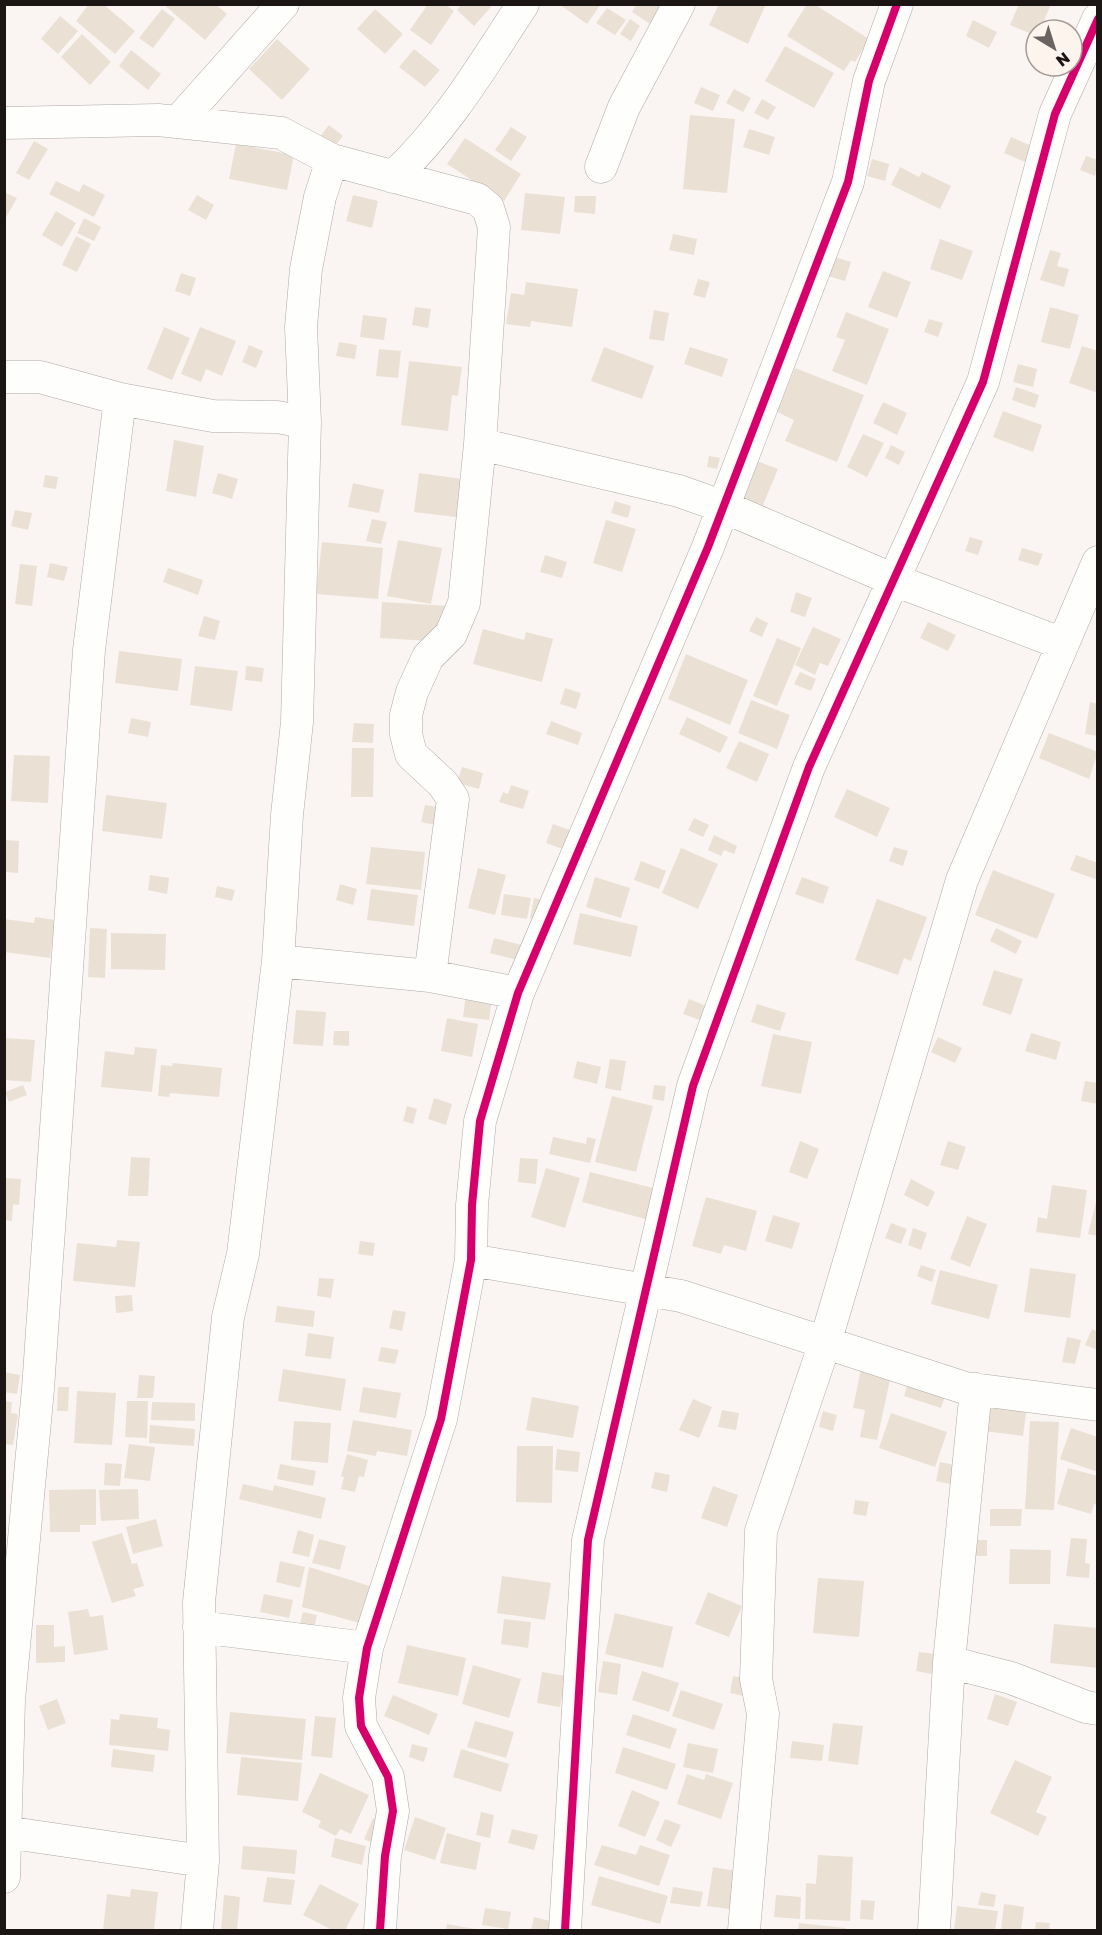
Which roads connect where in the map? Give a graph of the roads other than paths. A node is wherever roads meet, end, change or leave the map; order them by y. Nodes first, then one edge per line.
1 (283, 4) edge
2 (523, 4) edge
3 (679, 4) edge
4 (897, 4) edge
5 (1098, 19) edge
6 (178, 122) junction
7 (4, 123) edge
8 (332, 160) junction
9 (601, 167) dead end
10 (393, 177) junction
11 (4, 377) edge
12 (120, 399) junction
13 (305, 422) junction
14 (480, 444) junction
15 (724, 507) junction
16 (1098, 562) edge
17 (894, 580) junction
18 (1063, 644) junction
19 (278, 960) junction
20 (430, 976) junction
21 (518, 993) junction
22 (471, 1260) junction
23 (646, 1288) junction
24 (825, 1343) junction
25 (976, 1389) junction
26 (1098, 1405) edge
27 (199, 1627) junction
28 (367, 1648) junction
29 (949, 1662) junction
30 (1098, 1709) edge
31 (6, 1832) edge
32 (203, 1862) junction
33 (4, 1877) edge
34 (197, 1930) edge
35 (380, 1930) edge
36 (565, 1930) edge
37 (744, 1930) edge
38 (934, 1930) edge

1 - 6 street
2 - 10 street
3 - 9 street
4 - 15 street
5 - 17 street
6 - 7 street
6 - 8 street
8 - 10 street
8 - 13 street
10 - 14 street
11 - 12 street
12 - 13 street
12 - 31 street
13 - 19 street
14 - 15 street
14 - 20 street
15 - 17 street
15 - 21 street
16 - 18 street
17 - 18 street
17 - 23 street
18 - 24 street
19 - 20 street
19 - 27 street
20 - 21 street
21 - 22 street
22 - 23 street
22 - 28 street
23 - 24 street
23 - 36 street
24 - 25 street
24 - 37 street
25 - 26 street
25 - 29 street
27 - 28 street
27 - 32 street
28 - 35 street
29 - 30 street
29 - 38 street
31 - 32 street
31 - 33 street
32 - 34 street

